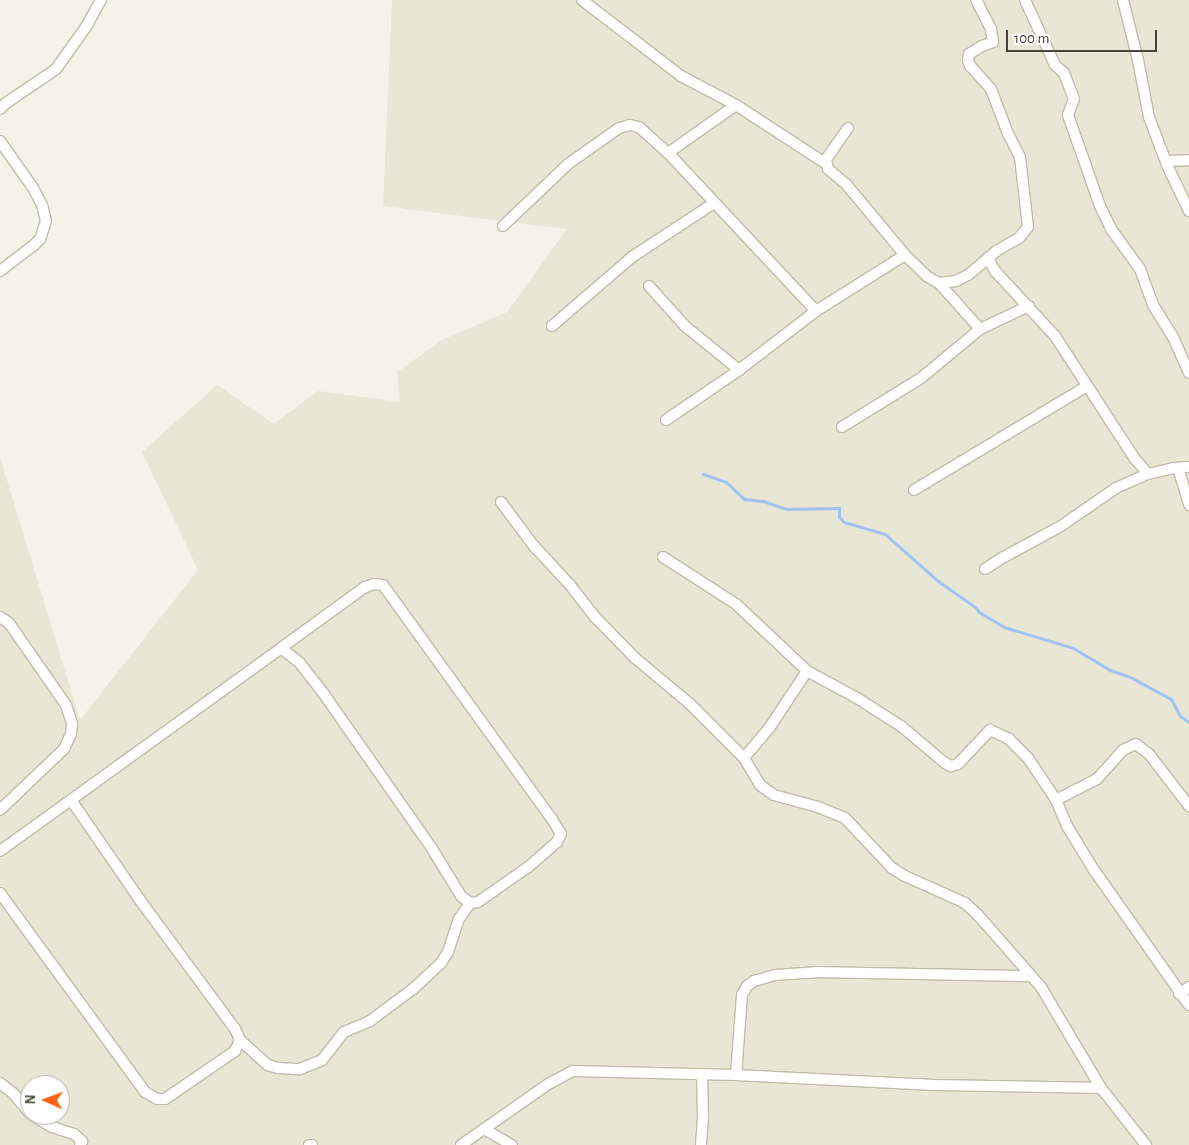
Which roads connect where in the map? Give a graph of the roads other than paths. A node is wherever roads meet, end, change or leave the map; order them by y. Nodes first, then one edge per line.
1 (101, 0) edge
2 (582, 0) edge
3 (976, 0) edge
4 (1025, 0) edge
5 (1123, 0) edge
6 (736, 105) junction
7 (0, 109) edge
8 (848, 128) dead end
9 (0, 141) edge
10 (668, 153) junction
11 (1189, 160) edge
12 (1166, 161) junction
13 (825, 163) junction
14 (714, 203) junction
15 (1189, 211) edge
16 (503, 226) dead end
17 (905, 255) junction
18 (988, 258) junction
19 (0, 271) edge
20 (940, 283) junction
21 (650, 286) dead end
22 (1029, 306) junction
23 (816, 311) junction
24 (552, 326) dead end
25 (980, 329) junction
26 (739, 370) junction
27 (1189, 373) edge
28 (1087, 386) junction
29 (666, 420) dead end
30 (842, 427) dead end
31 (1178, 468) junction
32 (1189, 468) edge
33 (1148, 474) junction
34 (914, 490) dead end
35 (501, 502) dead end
36 (1189, 505) edge
37 (663, 557) dead end
38 (985, 569) dead end
39 (0, 617) edge
40 (281, 648) junction
41 (807, 671) junction
42 (744, 758) junction
43 (71, 800) junction
44 (1056, 800) junction
45 (1189, 806) edge
46 (0, 810) edge
47 (0, 851) edge
48 (0, 893) edge
49 (470, 903) junction
50 (1029, 976) junction
51 (1189, 987) edge
52 (1179, 994) junction
53 (1189, 1005) edge
54 (240, 1040) junction
55 (702, 1074) junction
56 (736, 1075) junction
57 (0, 1084) edge
58 (1102, 1088) junction
59 (20, 1100) edge
60 (49, 1125) edge
61 (484, 1128) junction
62 (80, 1145) edge
63 (461, 1145) edge
64 (512, 1145) edge
65 (701, 1145) edge
66 (1146, 1145) edge

1 - 7 street
2 - 6 street
3 - 18 street
4 - 27 street
5 - 12 street
6 - 10 street
6 - 13 street
8 - 13 street
9 - 19 street
10 - 14 street
10 - 16 street
11 - 12 street
12 - 15 street
13 - 17 street
14 - 23 street
14 - 24 street
17 - 20 street
17 - 23 street
18 - 20 street
18 - 22 street
20 - 25 street
21 - 26 street
22 - 25 street
22 - 28 street
23 - 26 street
25 - 30 street
26 - 29 street
28 - 33 street
28 - 34 street
31 - 32 street
31 - 33 street
31 - 36 street
33 - 38 street
35 - 42 street
37 - 41 street
39 - 46 street
40 - 43 street
40 - 49 street
40 - 49 street
41 - 42 street
41 - 44 street
42 - 50 street
43 - 47 street
43 - 54 street
44 - 45 street
44 - 52 street
48 - 54 street
49 - 54 street
50 - 56 street
50 - 58 street
51 - 52 street
52 - 53 street
55 - 56 street
55 - 61 street
55 - 65 street
56 - 58 street
57 - 59 street
58 - 66 street
60 - 62 street
61 - 63 street
61 - 64 street

